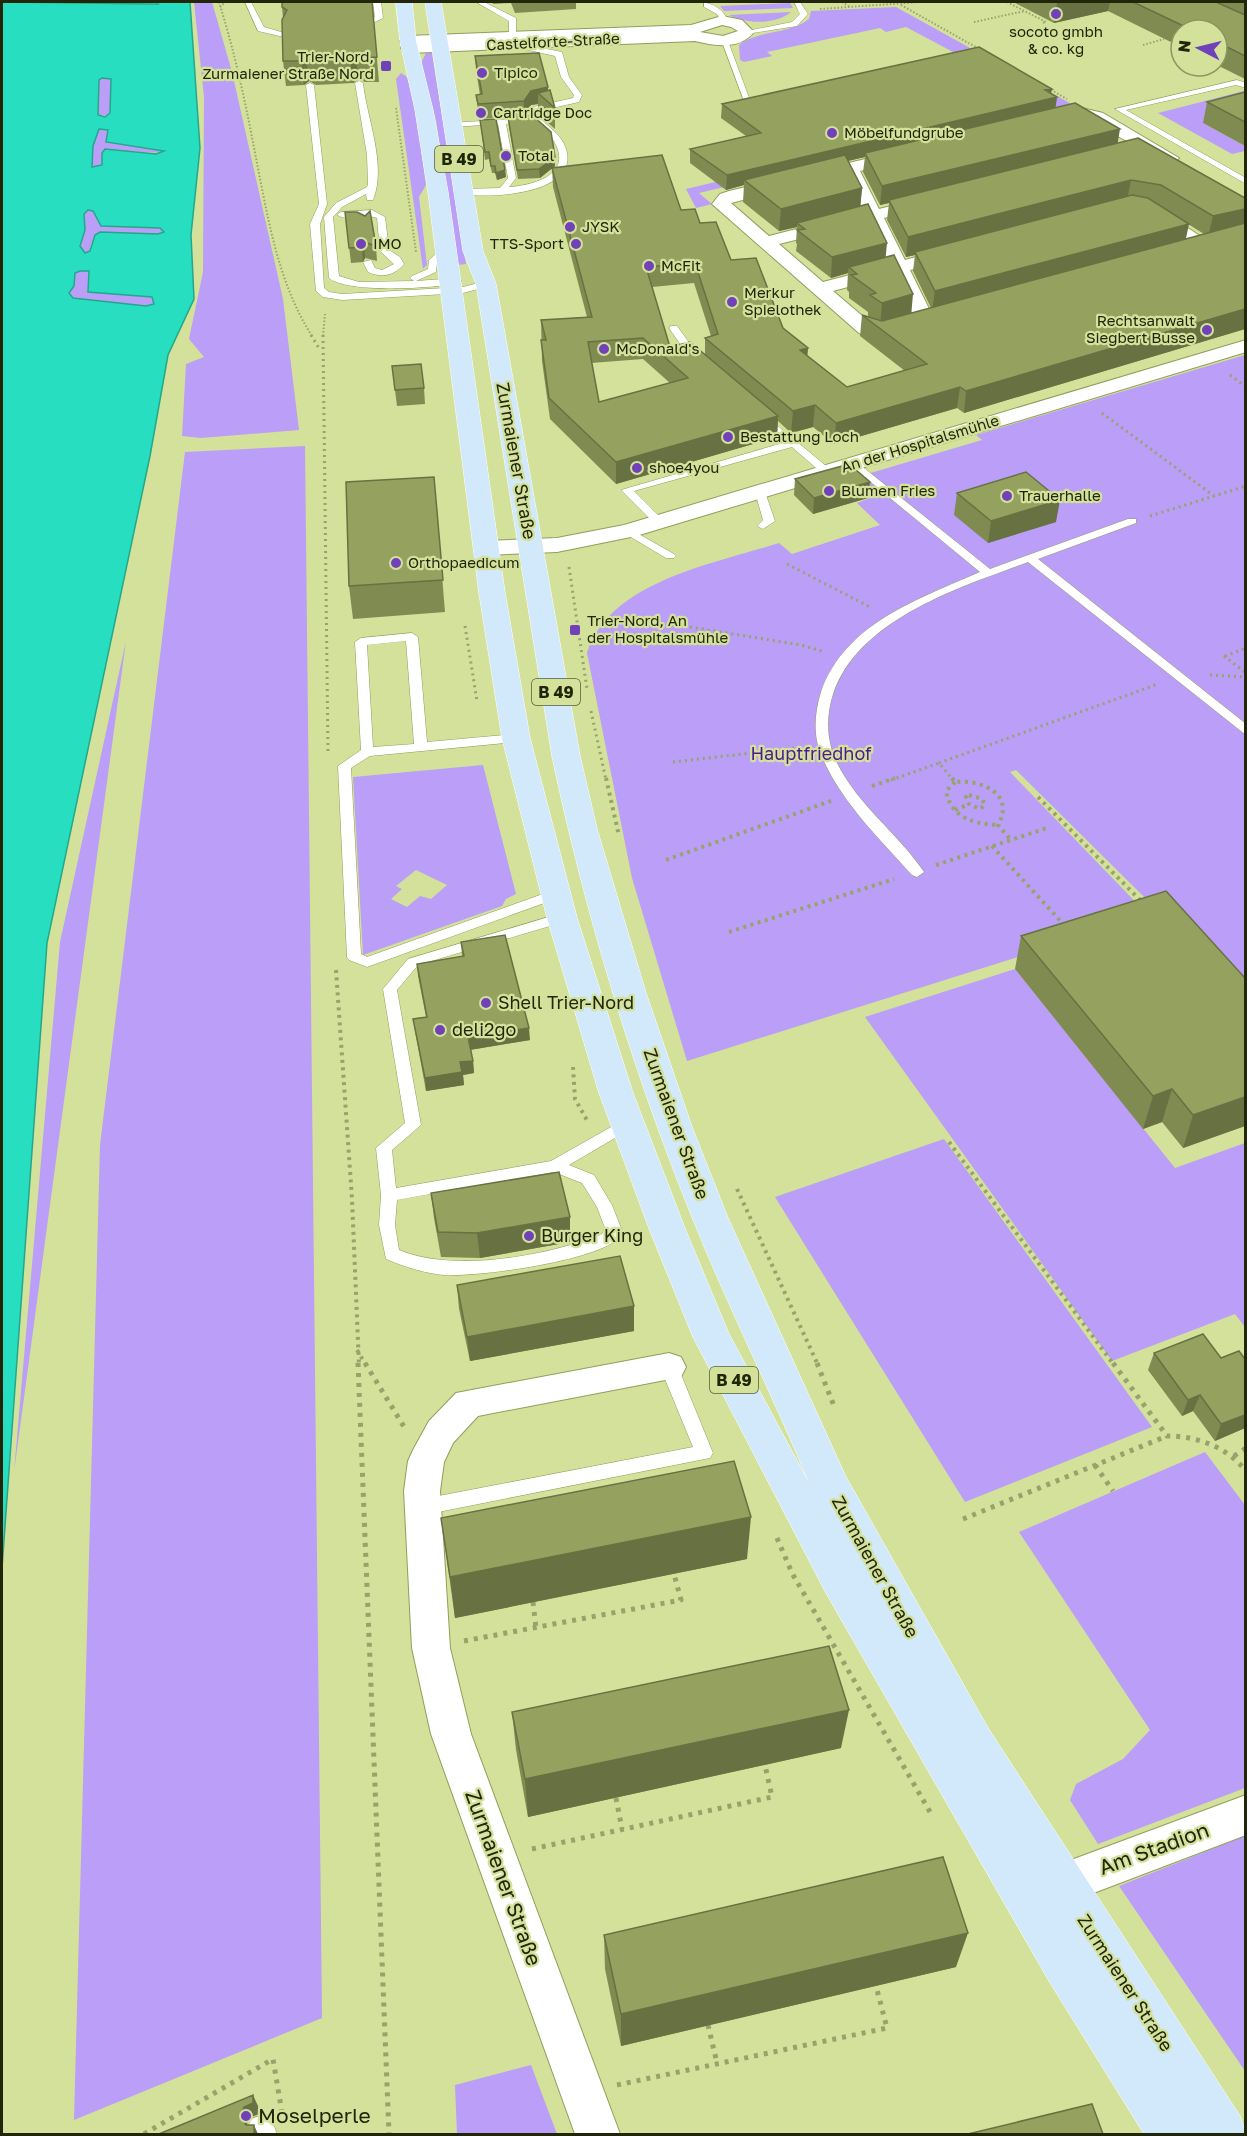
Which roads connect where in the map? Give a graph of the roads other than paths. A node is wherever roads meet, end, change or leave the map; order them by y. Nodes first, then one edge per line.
1 (248, 2) edge
2 (377, 2) edge
3 (404, 2) edge
4 (479, 2) edge
5 (707, 3) edge
6 (434, 5) edge
7 (799, 5) edge
8 (373, 21) edge
9 (730, 25) junction
10 (695, 32) junction
11 (285, 36) edge
12 (500, 41) junction
13 (592, 41) junction
14 (724, 41) junction
15 (439, 43) junction
16 (408, 44) junction
17 (559, 54) junction
18 (443, 68) junction
19 (359, 83) edge
20 (310, 85) edge
21 (1245, 86) edge
22 (748, 101) edge
23 (1078, 114) edge
24 (535, 119) junction
25 (502, 123) junction
26 (453, 125) junction
27 (1149, 147) junction
28 (920, 151) edge
29 (1128, 152) edge
30 (850, 168) junction
31 (1187, 168) edge
32 (1207, 179) edge
33 (372, 188) junction
34 (1241, 189) edge
35 (502, 191) junction
36 (464, 192) junction
37 (941, 198) edge
38 (1137, 208) edge
39 (363, 213) junction
40 (875, 215) junction
41 (364, 226) edge
42 (1225, 240) edge
43 (765, 242) junction
44 (1205, 245) junction
45 (976, 247) edge
46 (444, 250) junction
47 (1183, 251) edge
48 (368, 262) dead end
49 (898, 267) junction
50 (333, 277) junction
51 (390, 284) junction
52 (486, 284) junction
53 (821, 288) junction
54 (450, 292) junction
55 (948, 316) edge
56 (926, 323) junction
57 (674, 328) dead end
58 (1245, 346) edge
59 (704, 366) edge
60 (751, 406) edge
61 (794, 443) junction
62 (854, 463) junction
63 (827, 472) junction
64 (760, 492) junction
65 (1132, 521) road end
66 (659, 522) junction
67 (763, 526) dead end
68 (628, 531) junction
69 (531, 546) junction
70 (486, 548) junction
71 (670, 556) dead end
72 (1028, 557) junction
73 (988, 573) junction
74 (546, 627) junction
75 (497, 630) junction
76 (1245, 731) edge
77 (516, 738) junction
78 (422, 747) junction
79 (368, 752) junction
80 (917, 872) road end
81 (559, 906) junction
82 (627, 1124) junction
83 (555, 1166) junction
84 (390, 1195) junction
85 (669, 1367) joint
86 (423, 1507) junction
87 (1245, 1815) edge
88 (1062, 1884) junction
89 (597, 2134) edge
90 (1172, 2134) edge
91 (1222, 2134) edge

1 - 11 lane
2 - 8 lane
3 - 16 main road, Zurmaiener Straße / B 49
4 - 12 lane
5 - 9 lane
5 - 9 lane
6 - 12 street, Castelforte-Straße
6 - 15 main road, Zurmaiener Straße / B 49
7 - 9 lane
9 - 10 street, Castelforte-Straße
9 - 14 street
10 - 12 street, Castelforte-Straße
10 - 13 street, Castelforte-Straße
10 - 14 street, Castelforte-Straße
12 - 13 street, Castelforte-Straße
12 - 15 street, Castelforte-Straße
12 - 17 lane
12 - 18 street
13 - 17 lane
14 - 22 lane
15 - 16 street, Castelforte-Straße
15 - 18 main road, Zurmaiener Straße / B 49
16 - 46 main road, Zurmaiener Straße / B 49
17 - 24 lane
18 - 26 main road, Zurmaiener Straße / B 49
19 - 33 lane
20 - 54 lane
21 - 34 lane
23 - 27 street
24 - 25 lane
24 - 35 lane
25 - 26 lane
25 - 35 lane
26 - 36 main road, Zurmaiener Straße / B 49
27 - 29 street
27 - 31 street
28 - 30 street
30 - 40 street
30 - 43 street
32 - 34 street
33 - 39 lane
33 - 50 lane
35 - 36 lane
36 - 52 main road, Zurmaiener Straße / B 49
37 - 40 street
38 - 44 street
39 - 41 lane
39 - 48 lane
39 - 50 lane
40 - 43 street
40 - 49 street
42 - 44 street
43 - 53 street
44 - 47 street
45 - 49 street
46 - 51 lane
46 - 54 main road, Zurmaiener Straße / B 49
49 - 53 street
49 - 56 street
50 - 51 lane
51 - 54 lane
52 - 54 lane
52 - 69 main road, Zurmaiener Straße / B 49
53 - 56 street
54 - 70 main road, Zurmaiener Straße / B 49
55 - 56 street
57 - 59 lane
58 - 62 street, An der Hospitalsmühle
60 - 61 lane
61 - 63 lane
61 - 66 lane
62 - 63 street, An der Hospitalsmühle
62 - 73 lane
63 - 64 street, An der Hospitalsmühle
64 - 66 street, An der Hospitalsmühle
64 - 67 lane
65 - 72 lane
66 - 68 street, An der Hospitalsmühle
68 - 69 street, An der Hospitalsmühle
68 - 71 lane
69 - 70 street, An der Hospitalsmühle
69 - 74 main road, Zurmaiener Straße / B 49
70 - 75 main road, Zurmaiener Straße / B 49
72 - 73 lane
72 - 76 lane
73 - 80 lane
74 - 75 main road
74 - 88 main road, Zurmaiener Straße / B 49
75 - 77 main road, Zurmaiener Straße / B 49
77 - 78 lane
77 - 81 main road, Zurmaiener Straße / B 49
78 - 79 lane
78 - 79 lane
79 - 81 lane
81 - 82 main road, Zurmaiener Straße / B 49
81 - 84 lane
82 - 83 lane
82 - 90 main road, Zurmaiener Straße / B 49
83 - 84 lane
83 - 84 lane
85 - 86 street, Zurmaiener Straße
85 - 86 lane
86 - 89 street, Zurmaiener Straße
87 - 88 street, Am Stadion
88 - 91 main road, Zurmaiener Straße / B 49

